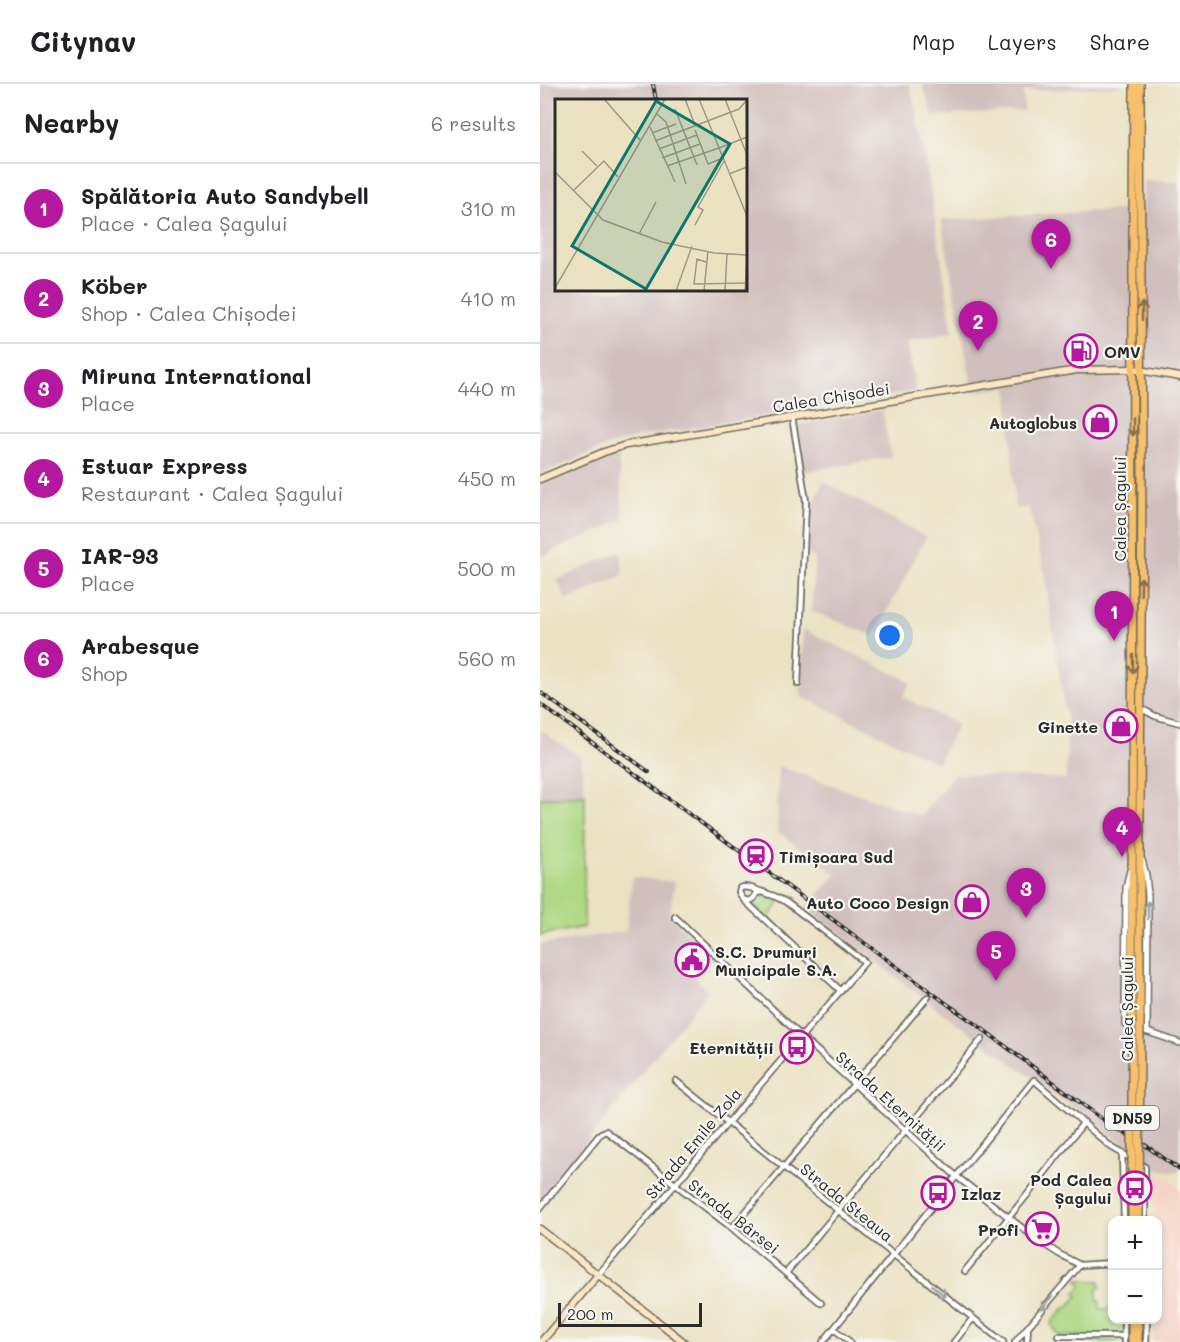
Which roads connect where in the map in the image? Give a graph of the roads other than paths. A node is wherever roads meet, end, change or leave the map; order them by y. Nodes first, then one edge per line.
1 (1134, 84) edge
2 (1140, 84) edge
3 (1133, 369) junction
4 (1142, 370) junction
5 (1180, 377) edge
6 (792, 417) junction
7 (540, 479) edge
8 (798, 684) dead end
9 (1140, 708) junction
10 (1155, 716) junction
11 (1140, 722) junction
12 (1180, 723) edge
13 (1140, 855) junction
14 (1132, 862) junction
15 (751, 888) junction
16 (763, 892) junction
17 (754, 897) junction
18 (744, 900) junction
19 (752, 907) junction
20 (675, 917) dead end
21 (841, 991) junction
22 (928, 997) dead end
23 (1136, 1016) junction
24 (1147, 1032) junction
25 (801, 1036) junction
26 (982, 1039) dead end
27 (1180, 1043) edge
28 (676, 1081) dead end
29 (854, 1083) junction
30 (1084, 1122) junction
31 (729, 1123) junction
32 (905, 1131) junction
33 (1122, 1154) junction
34 (784, 1167) junction
35 (956, 1176) junction
36 (675, 1184) junction
37 (540, 1208) edge
38 (1123, 1209) junction
39 (1145, 1209) junction
40 (839, 1211) junction
41 (1124, 1216) edge
42 (1132, 1216) edge
43 (1139, 1216) edge
44 (1145, 1216) edge
45 (1008, 1217) junction
46 (732, 1228) junction
47 (540, 1229) edge
48 (894, 1255) junction
49 (1108, 1263) edge
50 (1080, 1265) junction
51 (965, 1271) dead end
52 (786, 1273) junction
53 (598, 1275) junction
54 (821, 1303) dead end
55 (973, 1318) junction
56 (1124, 1324) edge
57 (1132, 1324) edge
58 (1138, 1324) edge
59 (1147, 1324) edge
60 (1028, 1327) junction
61 (834, 1329) junction
62 (1059, 1336) dead end
63 (1081, 1336) junction
64 (1124, 1336) junction
65 (541, 1342) edge
66 (684, 1342) edge
67 (823, 1342) edge
68 (850, 1342) edge
69 (954, 1342) edge
70 (1003, 1342) edge
71 (1015, 1342) edge
72 (1027, 1342) edge
73 (1081, 1342) edge
74 (1124, 1342) edge
75 (1132, 1342) edge
76 (1138, 1342) edge
77 (1146, 1342) edge

1 - 3 main road, Calea Șagului / DN59
4 -> 2 main road, Calea Șagului / DN59
3 - 4 main road, Calea Chișodei
3 - 6 main road, Calea Chișodei
3 -> 14 main road, Calea Șagului / DN59
4 - 5 main road, Calea Chișodei
9 -> 4 main road, Calea Șagului / DN59
6 - 7 main road, Calea Chișodei
6 - 8 street
9 - 10 street
9 - 11 main road, Calea Șagului / DN59
10 - 11 street
10 - 12 street
11 - 13 main road, Calea Șagului / DN59
13 - 23 main road, Calea Șagului / DN59
24 -> 13 street, Calea Șagului
14 - 23 main road, Calea Șagului / DN59
14 - 24 street, Calea Șagului
15 - 16 street
15 - 17 street
15 - 18 street
16 - 17 street
16 - 21 street, Strada Emile Zola
17 - 18 street
17 - 19 street
18 - 19 street
19 - 21 street
20 - 25 street, Strada Eternității
21 - 25 street, Strada Emile Zola
22 - 29 street
23 - 42 main road, Calea Șagului / DN59, bridge
23 - 43 main road, Calea Șagului / DN59, bridge
24 - 27 street
25 - 29 street, Strada Eternității
25 - 31 street, Strada Emile Zola
26 - 32 street
28 - 31 street, Strada Steaua
29 - 32 street, Strada Eternității
29 - 34 street
30 - 33 street
30 - 35 street
30 - 45 street
31 - 34 street, Strada Steaua
31 - 36 street, Strada Emile Zola
32 - 35 street, Strada Eternității
32 - 40 street
33 - 38 street
33 - 39 street
34 - 40 street, Strada Steaua
34 - 46 street
35 - 45 street, Strada Eternității
35 - 48 street
36 - 37 street, Strada Bârsei
36 - 46 street, Strada Bârsei
36 - 53 street, Strada Emile Zola
38 - 39 street
38 - 41 street
39 - 44 street
40 - 48 street, Strada Steaua
40 - 52 street
45 - 50 street, Strada Eternității
45 - 51 street
46 - 52 street, Strada Bârsei
47 - 53 main road
48 -> 55 street, Strada Steaua
48 - 61 street
49 - 50 street
50 -> 60 street
52 - 54 street, Strada Bârsei
53 - 65 main road, Strada Emile Zola
53 - 66 main road
55 - 69 street
55 - 70 street, Strada Steaua
56 - 64 street
57 - 75 main road
58 - 76 main road
59 - 77 street
60 - 71 street
60 - 72 street
61 - 67 street
61 - 68 street
62 - 63 street
63 - 64 street
63 - 73 street
64 - 74 street

